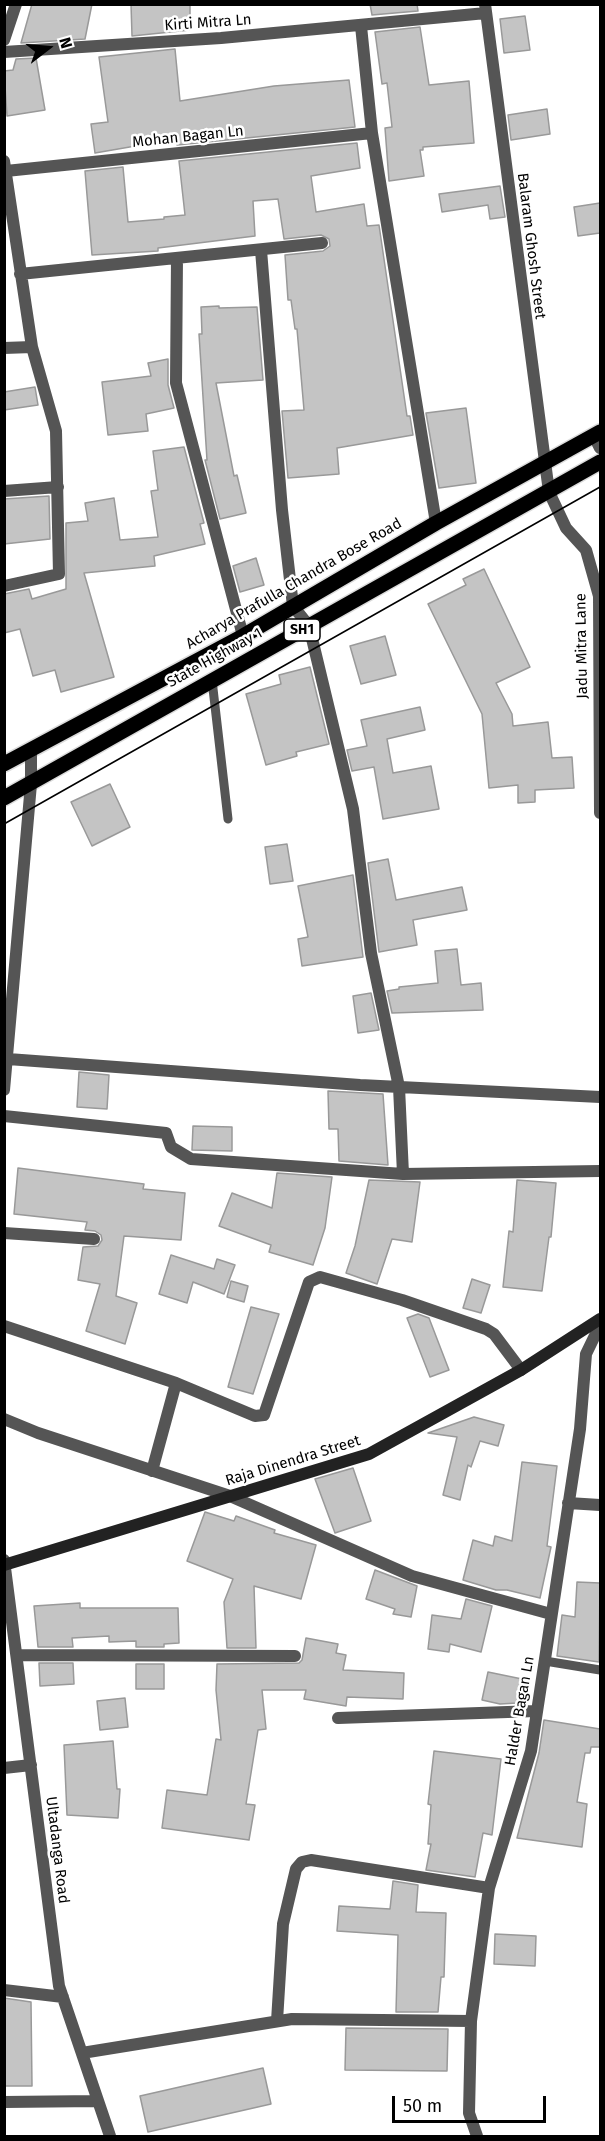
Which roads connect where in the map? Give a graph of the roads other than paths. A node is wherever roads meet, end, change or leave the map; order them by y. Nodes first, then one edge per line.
1 (16, 4) edge
2 (485, 9) edge
3 (362, 26) junction
4 (4, 40) edge
5 (4, 52) edge
6 (372, 133) junction
7 (5, 166) edge
8 (8, 214) edge
9 (322, 243) dead end
10 (261, 250) junction
11 (177, 258) junction
12 (20, 274) junction
13 (32, 347) junction
14 (4, 348) edge
15 (598, 439) edge
16 (600, 462) edge
17 (545, 465) junction
18 (58, 487) junction
19 (4, 491) edge
20 (549, 492) junction
21 (436, 523) junction
22 (4, 586) edge
23 (293, 606) junction
24 (309, 626) junction
25 (243, 636) junction
26 (212, 680) junction
27 (31, 749) junction
28 (4, 764) edge
29 (32, 784) junction
30 (4, 798) edge
31 (600, 813) edge
32 (228, 819) dead end
33 (8, 1059) junction
34 (399, 1087) junction
35 (4, 1090) edge
36 (600, 1097) edge
37 (4, 1116) edge
38 (600, 1171) edge
39 (403, 1174) junction
40 (4, 1233) edge
41 (94, 1239) dead end
42 (600, 1319) edge
43 (600, 1325) edge
44 (4, 1326) edge
45 (521, 1370) junction
46 (176, 1383) junction
47 (4, 1419) edge
48 (152, 1471) junction
49 (230, 1497) junction
50 (568, 1503) junction
51 (600, 1505) edge
52 (4, 1560) edge
53 (5, 1565) edge
54 (551, 1614) junction
55 (16, 1655) junction
56 (295, 1656) dead end
57 (545, 1660) junction
58 (600, 1670) edge
59 (536, 1712) junction
60 (338, 1718) dead end
61 (31, 1765) junction
62 (4, 1768) edge
63 (489, 1888) junction
64 (4, 1990) edge
65 (63, 1997) junction
66 (277, 2021) junction
67 (471, 2021) junction
68 (82, 2053) junction
69 (98, 2101) junction
70 (4, 2102) edge
71 (110, 2136) edge
72 (477, 2136) edge

1 - 4 street
2 - 3 street, Kirti Mitra Ln
2 - 17 street, Balaram Ghosh Street
3 - 5 street, Kirti Mitra Ln
3 - 6 street
6 - 7 street, Mohan Bagan Ln
6 - 21 street
7 - 8 street, Mohan Bagan Ln
8 - 12 street, Mohan Bagan Ln
9 - 10 street
10 - 11 street
10 - 23 street
11 - 12 street
11 - 25 street
12 - 13 street, Mohan Bagan Ln
13 - 14 street
13 - 18 street, Mohan Bagan Ln
15 - 17 main road, Acharya Prafulla Chandra Bose Road / SH1
16 - 20 main road, State Highway 1 / SH1
17 - 20 street, Balaram Ghosh Street
17 - 21 main road, Acharya Prafulla Chandra Bose Road / SH1
18 - 19 street
18 - 22 street, Mohan Bagan Ln
20 - 24 main road, State Highway 1 / SH1
20 - 31 street, Jadu Mitra Lane
21 - 23 main road, Acharya Prafulla Chandra Bose Road / SH1
23 - 24 street
23 - 25 main road, Acharya Prafulla Chandra Bose Road / SH1
24 - 26 main road, State Highway 1 / SH1
24 - 34 street
25 - 27 main road, Acharya Prafulla Chandra Bose Road / SH1
26 - 29 main road, State Highway 1 / SH1
26 - 32 lane
27 - 28 main road, Acharya Prafulla Chandra Bose Road / SH1
27 - 29 street
29 - 30 main road, State Highway 1 / SH1
29 - 33 street
33 - 34 street
33 - 35 street
34 - 36 street
34 - 39 street
37 - 39 street
38 - 39 street
40 - 41 street
42 - 45 main road, Raja Dinendra Street
43 - 50 street, Halder Bagan Ln
44 - 46 street
45 - 46 street
45 - 49 main road, Raja Dinendra Street
46 - 48 street
47 - 48 street
48 - 49 street
49 - 53 main road, Raja Dinendra Street
49 - 54 street
50 - 51 street
50 - 54 street, Halder Bagan Ln
52 - 53 street, Ultadanga Road
53 - 55 street, Ultadanga Road
54 - 57 street, Halder Bagan Ln
55 - 56 street
55 - 61 street, Ultadanga Road
57 - 58 lane
57 - 59 street, Halder Bagan Ln
59 - 60 street
59 - 63 street, Halder Bagan Ln
61 - 62 street
61 - 65 street, Ultadanga Road
63 - 66 street
63 - 67 street, Halder Bagan Ln
64 - 65 street
65 - 68 street, Ultadanga Road
66 - 67 street
66 - 68 street
67 - 72 street, Halder Bagan Ln
68 - 69 street, Ultadanga Road
69 - 70 street
69 - 71 street, Ultadanga Road

